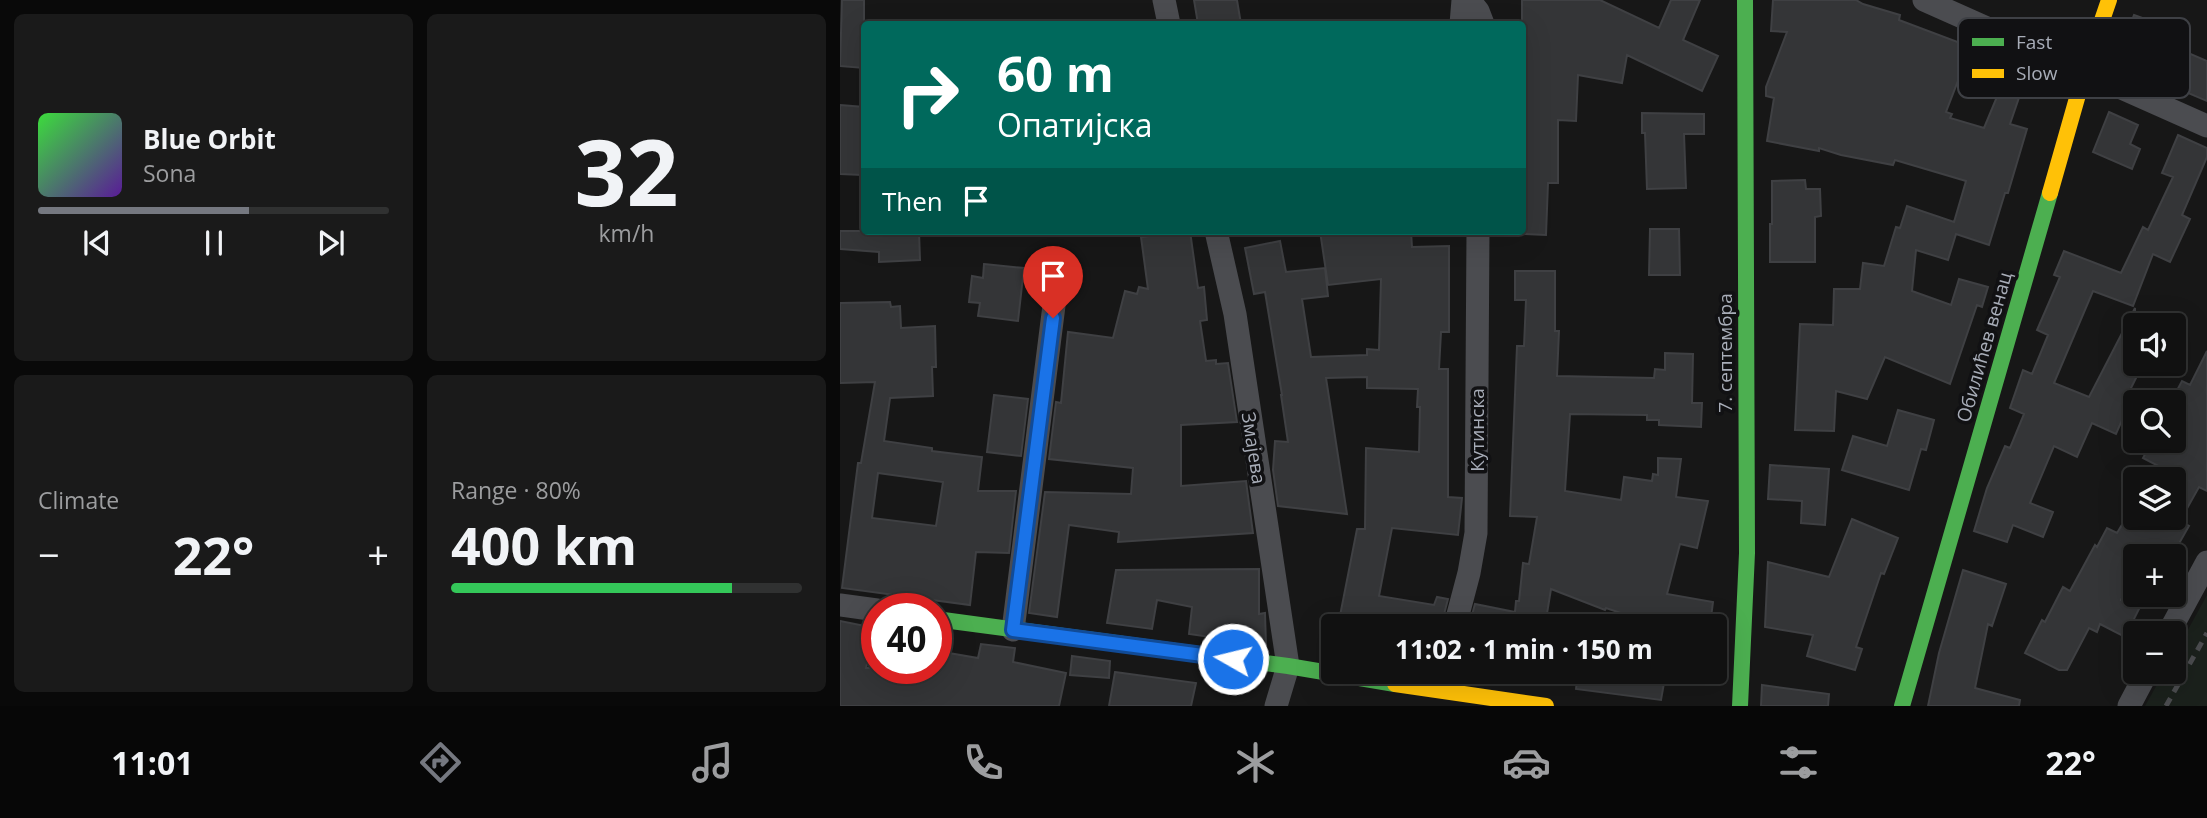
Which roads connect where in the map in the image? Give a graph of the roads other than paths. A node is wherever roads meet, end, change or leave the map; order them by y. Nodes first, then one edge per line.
1 (1164, 0) edge
2 (1466, 0) edge
3 (1745, 0) edge
4 (1924, 0) edge
5 (2109, 0) edge
6 (1965, 18) edge
7 (2103, 18) edge
8 (1169, 21) edge
9 (1462, 21) edge
10 (1482, 21) edge
11 (2077, 98) edge
12 (2147, 98) edge
13 (2207, 125) edge
14 (1217, 235) edge
15 (1478, 235) edge
16 (1059, 266) dead end
17 (2207, 562) edge
18 (840, 605) edge
19 (861, 608) edge
20 (1458, 614) edge
21 (952, 621) edge
22 (2175, 621) edge
23 (1013, 630) junction
24 (1288, 666) junction
25 (1321, 669) edge
26 (1453, 684) edge
27 (2141, 684) edge
28 (1276, 706) edge
29 (1546, 706) edge
30 (1740, 706) edge
31 (1902, 706) edge
32 (2129, 706) edge

1 - 8 street
2 - 9 street
2 - 10 street
3 - 30 main road, 7. септембра
4 - 6 street
5 - 7 main road, Обилићев венац
11 - 31 main road, Обилићев венац
12 - 13 street
14 - 24 street, Змајева
15 - 20 street, Кутинска
16 - 23 street
17 - 22 street
18 - 19 street
21 - 23 main road
23 - 24 main road
24 - 25 main road
24 - 28 street
26 - 29 main road
27 - 32 street

